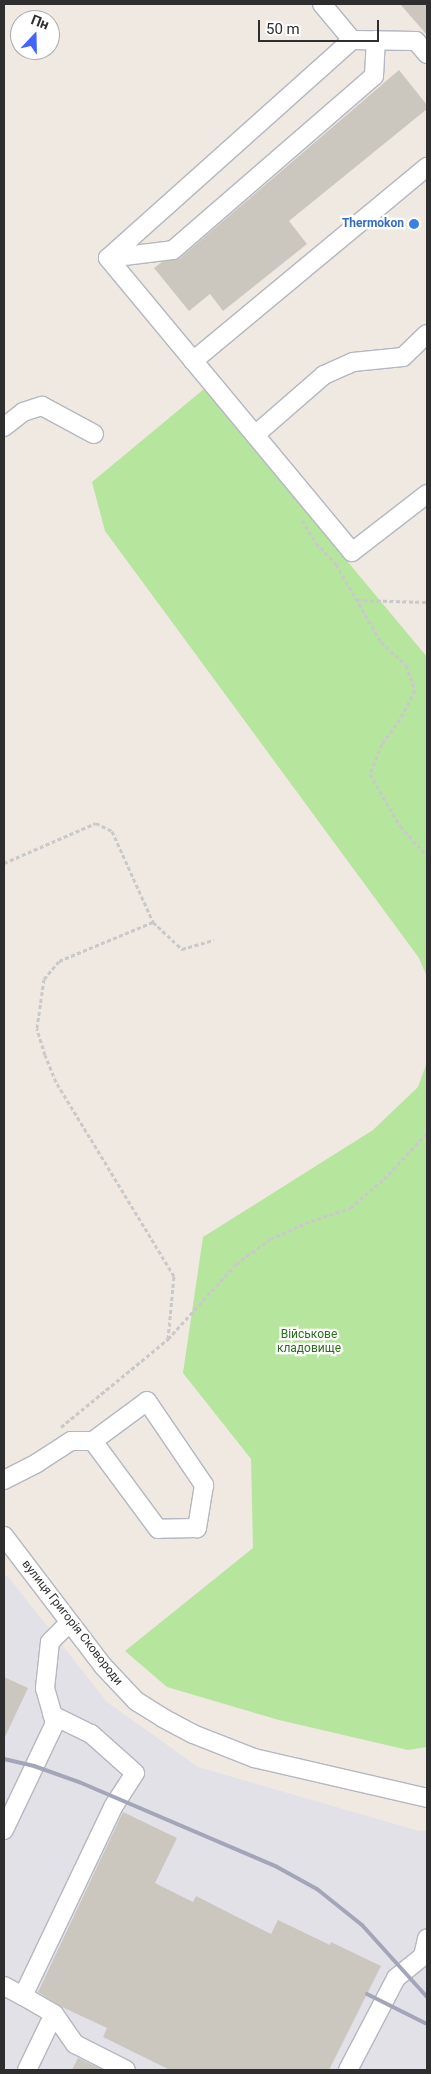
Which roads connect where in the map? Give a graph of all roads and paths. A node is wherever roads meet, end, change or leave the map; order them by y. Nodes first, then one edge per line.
1 (322, 4) edge
2 (352, 40) junction
3 (376, 40) junction
4 (427, 54) edge
5 (427, 167) edge
6 (108, 258) junction
7 (427, 334) edge
8 (193, 361) junction
9 (4, 427) edge
10 (94, 434) dead end
11 (255, 435) junction
12 (427, 494) edge
13 (301, 518) dead end
14 (357, 600) junction
15 (427, 602) edge
16 (427, 856) edge
17 (4, 863) edge
18 (153, 922) junction
19 (214, 940) dead end
20 (427, 1133) edge
21 (168, 1339) junction
22 (60, 1427) dead end
23 (93, 1440) junction
24 (4, 1480) edge
25 (5, 1539) edge
26 (69, 1623) junction
27 (52, 1715) junction
28 (427, 1798) edge
29 (4, 1830) edge
30 (427, 1938) edge
31 (4, 1986) edge
32 (23, 1996) junction
33 (54, 2014) junction
34 (27, 2070) edge
35 (126, 2070) edge
36 (348, 2070) edge

1 - 2 street
2 - 3 street
2 - 6 street
3 - 4 street
3 - 6 street
5 - 8 street
6 - 8 street
7 - 11 street
8 - 11 street
9 - 10 street
11 - 12 street
13 - 14 path
14 - 15 path
14 - 16 path
17 - 18 path
18 - 19 path
18 - 21 path
20 - 21 path
21 - 22 path
23 - 23 street
23 - 24 street
25 - 26 street, вулиця Григорія Сковороди
26 - 27 street
26 - 28 street, вулиця Григорія Сковороди
27 - 29 street
27 - 32 street
30 - 36 street
31 - 32 street
32 - 33 street
33 - 34 street
33 - 35 street

